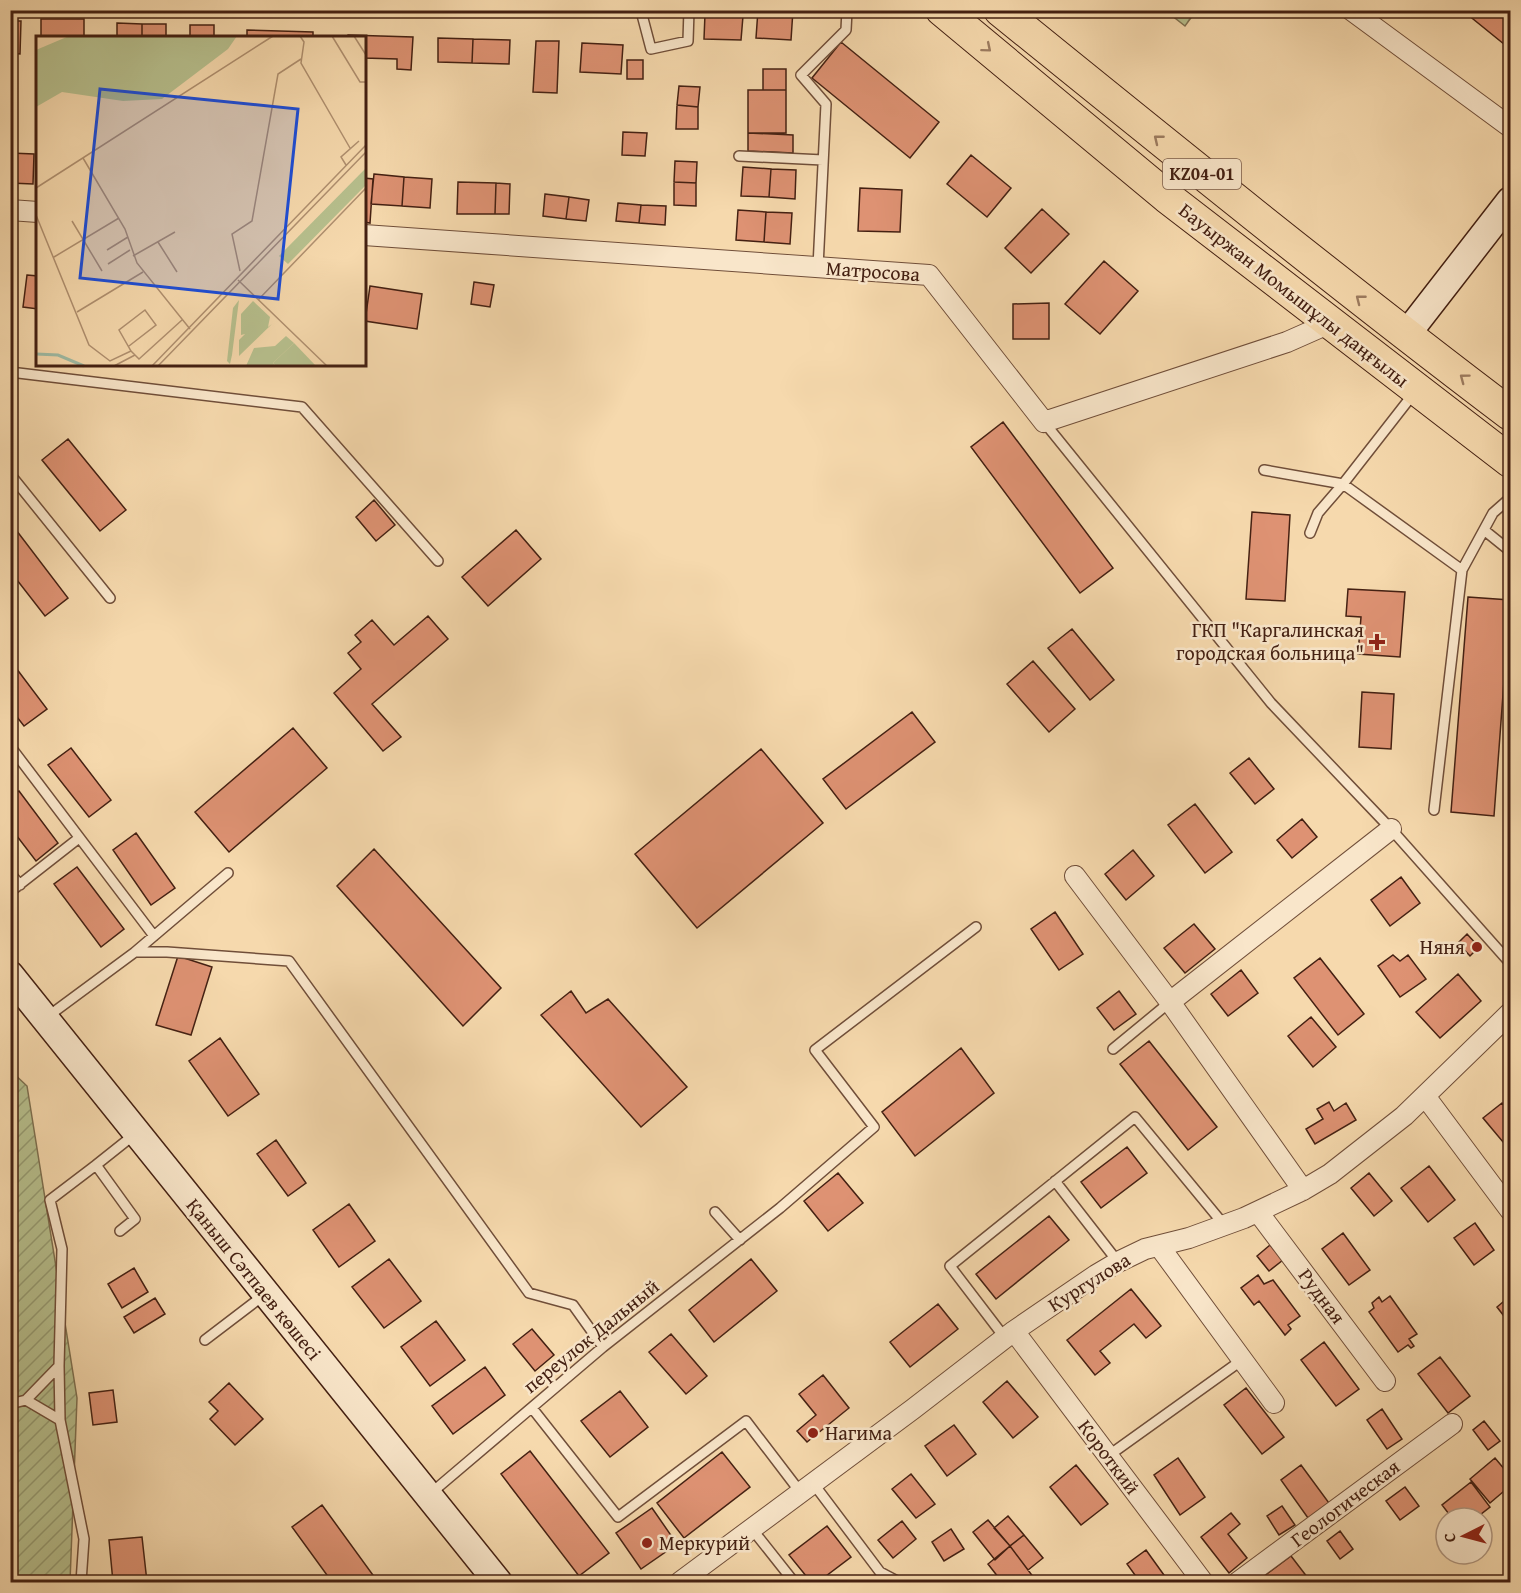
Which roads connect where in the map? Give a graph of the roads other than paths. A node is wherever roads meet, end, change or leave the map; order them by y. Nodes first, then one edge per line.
1 (619, 10) edge
2 (689, 10) edge
3 (847, 10) edge
4 (942, 10) edge
5 (1000, 10) edge
6 (1351, 10) edge
7 (1510, 128) edge
8 (739, 156) dead end
9 (823, 160) junction
10 (1194, 168) junction
11 (1167, 197) junction
12 (1510, 201) edge
13 (10, 210) edge
14 (36, 212) edge
15 (366, 235) edge
16 (818, 267) junction
17 (1330, 322) junction
18 (1406, 335) junction
19 (1383, 364) junction
20 (10, 372) edge
21 (1416, 390) junction
22 (1510, 414) edge
23 (1044, 422) junction
24 (1510, 461) edge
25 (1264, 470) dead end
26 (10, 474) edge
27 (1343, 484) junction
28 (1510, 498) edge
29 (1484, 531) junction
30 (1311, 533) dead end
31 (1510, 551) edge
32 (438, 561) dead end
33 (1462, 570) junction
34 (110, 598) dead end
35 (10, 746) edge
36 (14, 758) edge
37 (1434, 810) dead end
38 (1391, 829) junction
39 (80, 838) junction
40 (10, 873) edge
41 (228, 873) dead end
42 (1075, 876) dead end
43 (20, 885) junction
44 (10, 892) edge
45 (976, 927) dead end
46 (154, 936) junction
47 (135, 952) junction
48 (1510, 963) edge
49 (10, 975) edge
50 (1170, 1002) junction
51 (1510, 1013) edge
52 (45, 1018) junction
53 (1113, 1049) dead end
54 (1425, 1096) junction
55 (137, 1133) junction
56 (96, 1165) junction
57 (1055, 1181) junction
58 (1303, 1190) junction
59 (1510, 1210) edge
60 (715, 1212) dead end
61 (1258, 1212) junction
62 (1225, 1226) junction
63 (120, 1231) dead end
64 (740, 1240) junction
65 (1159, 1246) junction
66 (1118, 1262) junction
67 (266, 1294) junction
68 (1010, 1334) junction
69 (205, 1340) dead end
70 (603, 1347) junction
71 (1242, 1360) junction
72 (58, 1366) junction
73 (1386, 1381) dead end
74 (26, 1400) junction
75 (1274, 1403) dead end
76 (10, 1404) edge
77 (532, 1408) junction
78 (60, 1420) junction
79 (1452, 1424) dead end
80 (1108, 1456) junction
81 (807, 1488) junction
82 (428, 1496) junction
83 (752, 1529) junction
84 (81, 1582) edge
85 (497, 1582) edge
86 (680, 1582) edge
87 (794, 1582) edge
88 (899, 1582) edge
89 (1203, 1582) edge
90 (1238, 1582) edge

1 - 2 lane
3 - 9 lane
4 -> 11 main road, Бауыржан Момышұлы даңғылы / KZ04-01
10 -> 5 main road, Бауыржан Момышұлы даңғылы / KZ04-01
6 - 7 street
8 - 9 lane
9 - 16 lane
10 - 11 main road
18 -> 10 main road, Бауыржан Момышұлы даңғылы / KZ04-01
11 - 17 main road, Бауыржан Момышұлы даңғылы / KZ04-01
12 - 18 street
13 - 14 street
15 - 16 street, Матросова
16 - 23 street, Матросова
17 - 19 main road, Бауыржан Момышұлы даңғылы / KZ04-01
17 - 23 street
18 - 19 main road
22 -> 18 main road, Бауыржан Момышұлы даңғылы / KZ04-01
19 - 21 main road, Бауыржан Момышұлы даңғылы / KZ04-01
20 - 32 lane
21 - 24 main road, Бауыржан Момышұлы даңғылы / KZ04-01
21 - 27 lane
23 - 38 lane
25 - 27 lane
26 - 34 lane
27 - 30 lane
27 - 33 lane
28 - 29 lane
29 - 31 lane
29 - 33 lane
33 - 37 lane
35 - 36 lane
36 - 39 lane
38 - 48 lane
38 - 50 street
39 - 43 lane
39 - 46 lane
40 - 43 lane
41 - 46 lane
42 - 50 street
43 - 44 lane
45 - 64 lane, переулок Дальный
46 - 47 lane
47 - 52 lane
47 - 70 lane
49 - 52 street, Қаныш Сәтпаев көшесі
50 - 53 lane
50 - 58 street
51 - 54 street, Кургулова
52 - 55 street, Қаныш Сәтпаев көшесі
54 - 58 street, Кургулова
54 - 59 street
55 - 56 lane
55 - 67 street, Қаныш Сәтпаев көшесі
56 - 63 lane
56 - 72 lane
57 - 62 lane
57 - 66 lane
57 - 68 lane
58 - 61 street, Кургулова
60 - 64 lane
61 - 62 street, Кургулова
61 - 73 street, Рудная
62 - 65 street, Кургулова
64 - 70 lane, переулок Дальный
65 - 66 street, Кургулова
65 - 71 street
66 - 68 street, Кургулова
67 - 69 lane
67 - 82 street, Қаныш Сәтпаев көшесі
68 - 80 street, Короткий
68 - 81 street, Кургулова
70 - 77 lane, переулок Дальный
71 - 75 street
71 - 80 lane
72 - 74 lane
72 - 78 lane
74 - 76 lane
74 - 78 lane
77 - 81 lane
77 - 82 lane, переулок Дальный
78 - 84 lane
79 - 90 street, Геологическая
80 - 89 street, Короткий
81 - 83 street, Кургулова
81 - 88 lane
82 - 85 street, Қаныш Сәтпаев көшесі
83 - 86 street, Кургулова
83 - 87 lane

